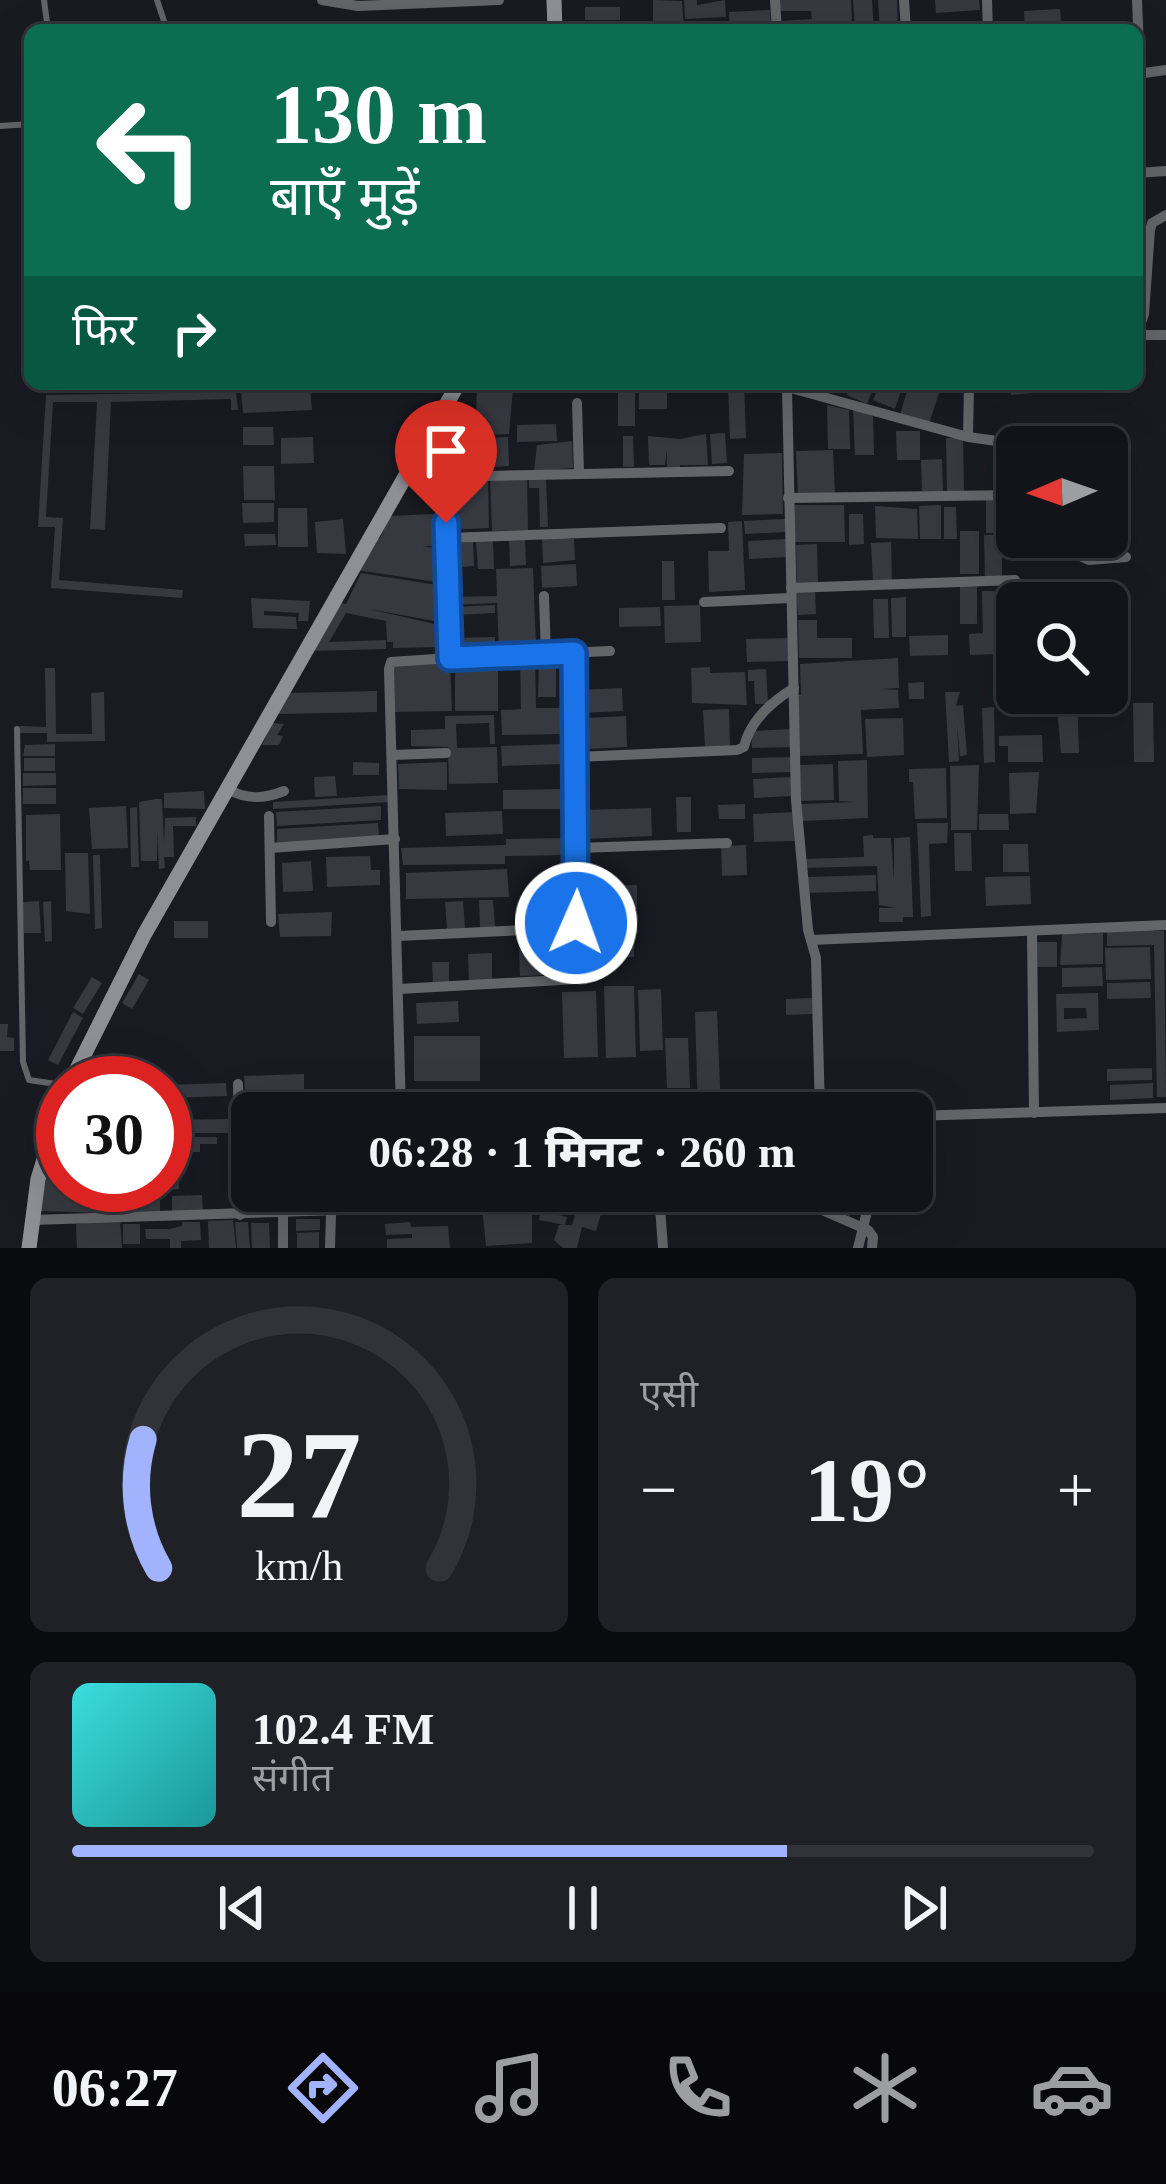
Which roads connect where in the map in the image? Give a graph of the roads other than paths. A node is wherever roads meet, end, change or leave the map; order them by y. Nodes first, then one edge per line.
1 (322, 0) edge
2 (499, 0) edge
3 (1166, 215) edge
4 (1143, 317) edge
5 (455, 390) edge
6 (791, 390) edge
7 (802, 390) edge
8 (969, 390) edge
9 (578, 404) dead end
10 (438, 423) junction
11 (968, 437) junction
12 (996, 441) edge
13 (729, 471) dead end
14 (579, 474) junction
15 (442, 477) junction
16 (996, 495) edge
17 (788, 497) junction
18 (721, 528) dead end
19 (447, 538) junction
20 (1015, 580) dead end
21 (791, 593) junction
22 (544, 596) dead end
23 (704, 602) dead end
24 (610, 651) dead end
25 (574, 653) junction
26 (546, 655) junction
27 (450, 658) junction
28 (794, 688) junction
29 (17, 729) dead end
30 (445, 757) dead end
31 (576, 757) junction
32 (393, 758) junction
33 (228, 789) junction
34 (284, 791) dead end
35 (269, 816) dead end
36 (395, 839) junction
37 (727, 843) dead end
38 (270, 848) junction
39 (578, 848) junction
40 (271, 922) dead end
41 (1166, 925) edge
42 (1032, 931) junction
43 (398, 936) junction
44 (811, 940) junction
45 (580, 979) dead end
46 (400, 989) junction
47 (81, 1056) edge
48 (36, 1081) edge
49 (238, 1084) dead end
50 (401, 1092) edge
51 (819, 1092) edge
52 (1166, 1108) edge
53 (1034, 1113) junction
54 (933, 1115) edge
55 (36, 1198) edge
56 (355, 1212) edge
57 (660, 1212) edge
58 (829, 1212) edge
59 (867, 1212) edge
60 (331, 1213) junction
61 (283, 1214) junction
62 (239, 1215) junction
63 (32, 1220) junction
64 (863, 1226) junction
65 (29, 1248) edge
66 (284, 1248) edge
67 (331, 1248) edge
68 (663, 1248) edge
69 (858, 1248) edge
70 (872, 1248) edge

1 - 2 street
3 - 4 street
5 - 10 street
6 - 17 street
7 - 11 street
8 - 11 street
9 - 14 street
10 - 15 street
10 - 33 street
11 - 12 street
13 - 14 street
14 - 15 street
15 - 19 street
16 - 17 street
17 - 21 street
18 - 19 street
19 - 27 street
20 - 21 street
21 - 23 street
21 - 28 street
22 - 26 street
24 - 25 street
25 - 26 street
25 - 31 street
26 - 27 street
27 - 32 street
28 - 31 street
28 - 44 street
29 - 48 lane
30 - 32 street
31 - 39 street
32 - 36 street
33 - 34 street
33 - 47 street
35 - 38 street
36 - 38 street
36 - 43 street
37 - 39 street
38 - 40 street
39 - 43 street
41 - 42 street
42 - 44 street
42 - 53 street
43 - 46 street
44 - 51 street
45 - 46 street
46 - 50 street
49 - 62 street
52 - 53 street
53 - 54 street
55 - 63 street
56 - 60 street
57 - 68 street
58 - 64 street
59 - 64 street
60 - 61 street
60 - 67 street
61 - 62 street
61 - 66 street
62 - 63 street
63 - 65 street
64 - 69 street
64 - 70 street

